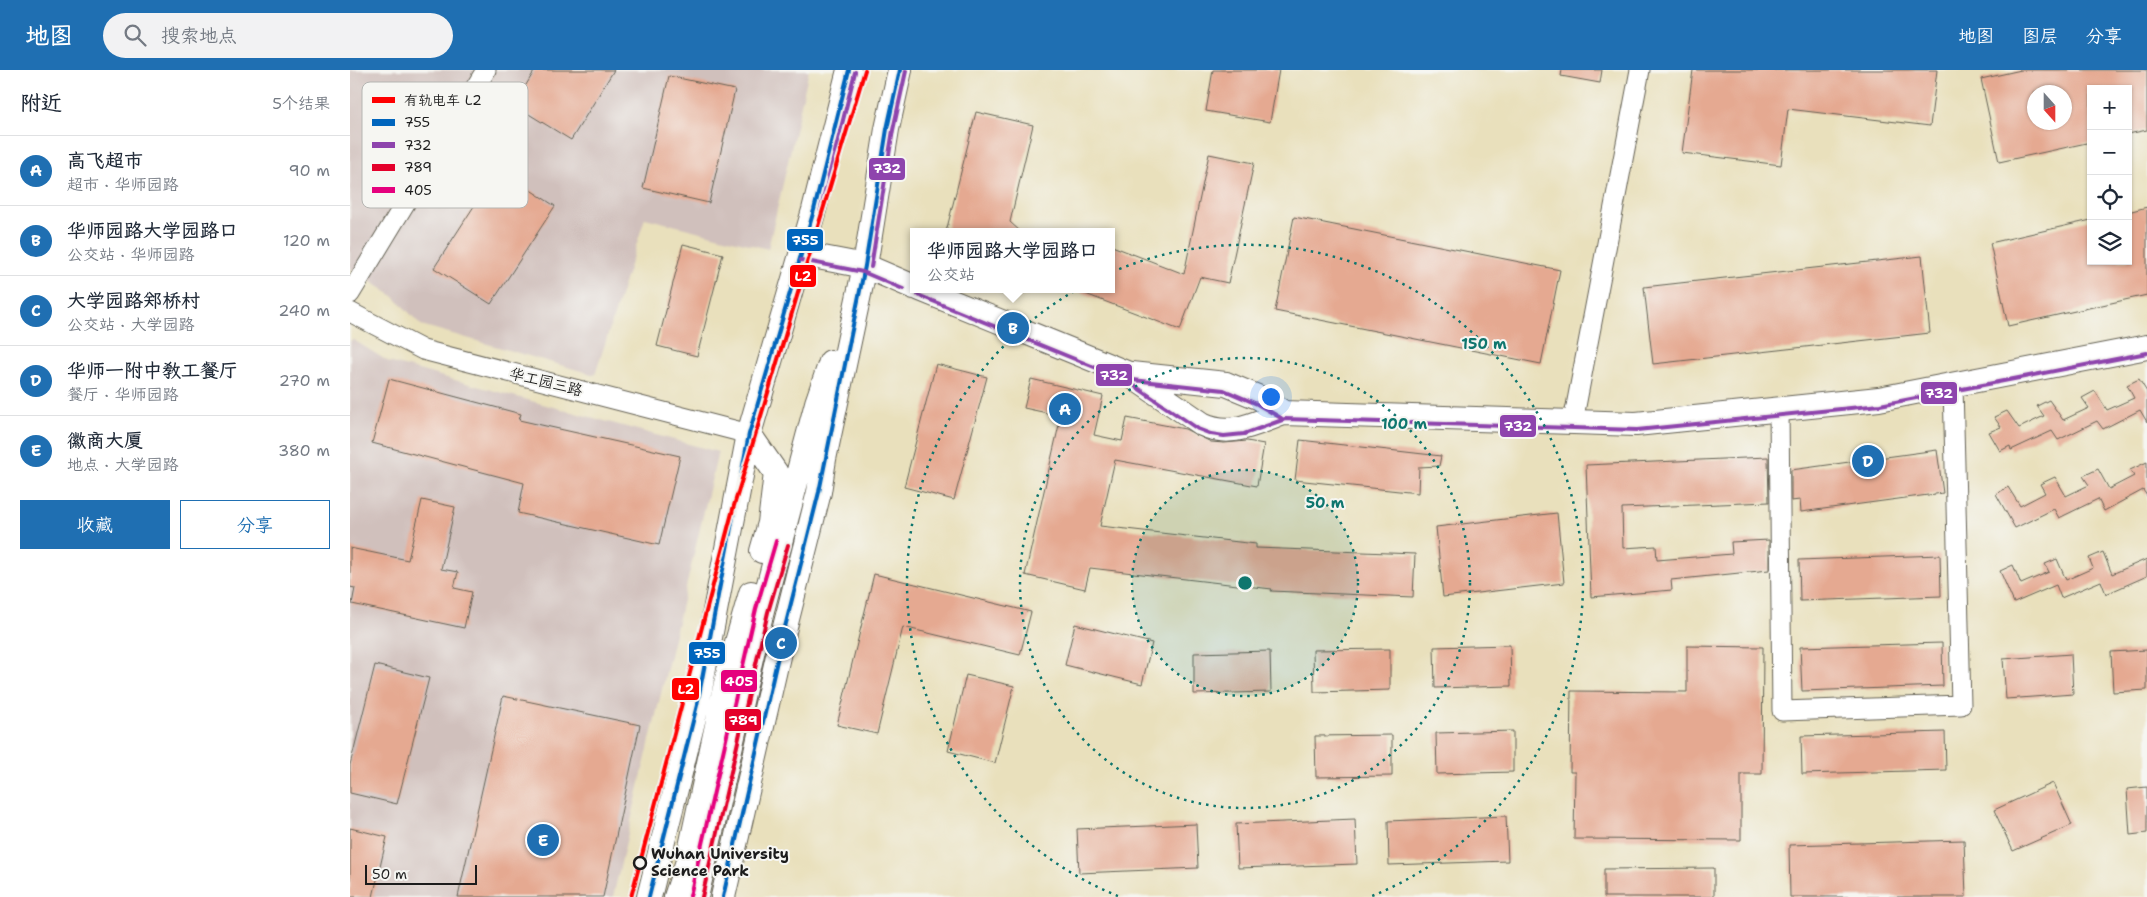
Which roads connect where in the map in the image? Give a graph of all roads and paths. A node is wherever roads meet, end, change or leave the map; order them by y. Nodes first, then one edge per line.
1 (486, 70) edge
2 (849, 70) edge
3 (900, 70) edge
4 (1640, 70) edge
5 (479, 82) edge
6 (402, 208) edge
7 (802, 254) junction
8 (864, 266) junction
9 (910, 285) edge
10 (930, 293) edge
11 (350, 294) edge
12 (350, 312) edge
13 (2147, 346) edge
14 (1129, 374) junction
15 (1953, 386) junction
16 (1779, 410) junction
17 (1284, 414) junction
18 (1573, 422) junction
19 (749, 434) junction
20 (773, 542) junction
21 (649, 897) edge
22 (676, 897) edge
23 (696, 897) edge
24 (723, 897) edge

1 - 5 street
2 - 7 main road
3 - 8 main road
4 - 18 street
6 - 11 street
7 - 8 main road
7 - 19 main road
8 - 9 main road
8 - 20 main road
8 - 24 main road
10 - 14 main road
12 - 19 street, 华工园三路
13 - 15 main road
14 - 17 main road
14 - 17 main road
15 - 16 main road
15 - 16 street
16 - 18 main road
17 - 18 main road
19 - 20 main road
19 - 21 main road
20 - 22 main road
20 - 23 main road

